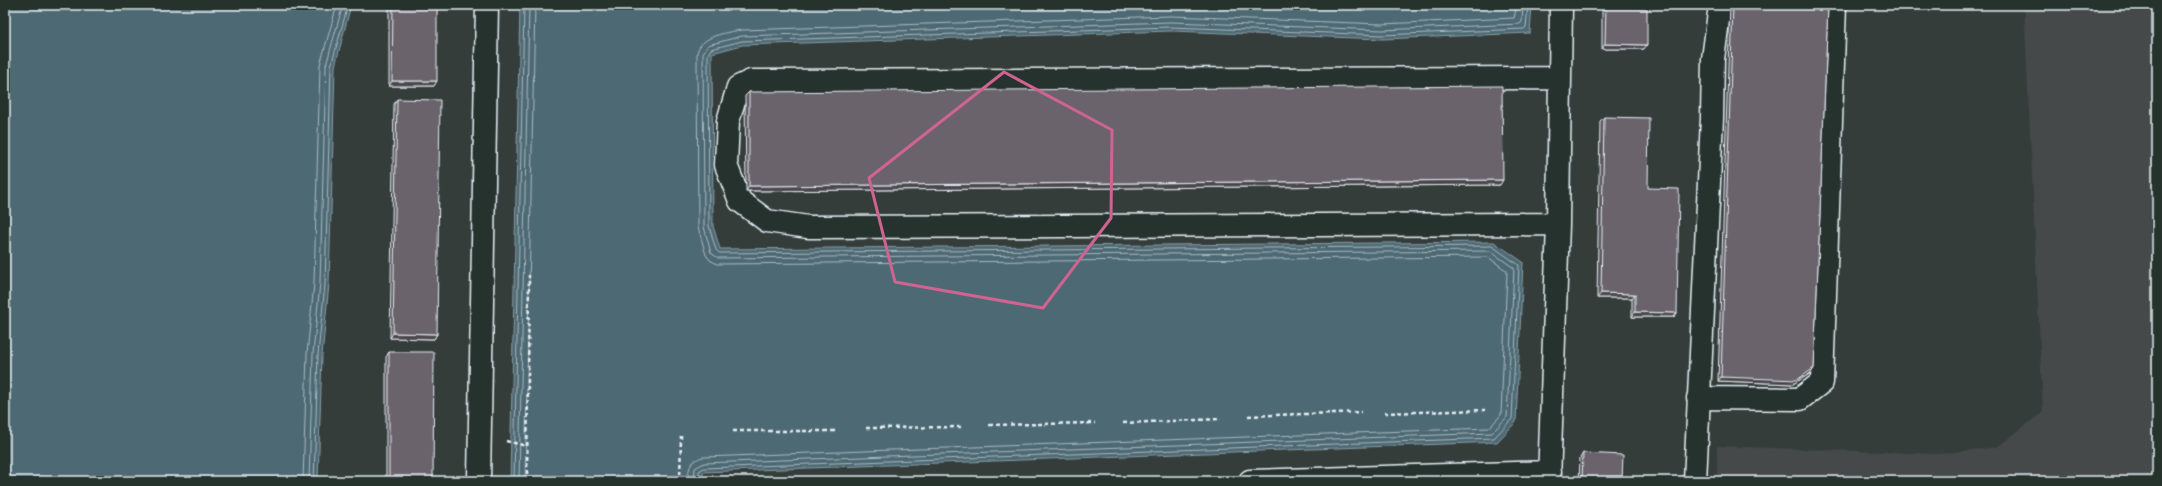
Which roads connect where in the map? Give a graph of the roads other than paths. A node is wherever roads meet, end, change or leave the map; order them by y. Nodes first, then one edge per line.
1 (487, 5) edge
2 (1561, 5) edge
3 (1720, 5) edge
4 (1835, 5) edge
5 (1560, 78) junction
6 (1558, 224) junction
7 (1698, 398) junction
8 (1549, 477) edge
9 (479, 481) edge
10 (1250, 481) edge
11 (1695, 481) edge

1 - 9 lane
2 - 5 lane
3 - 7 lane
4 - 7 lane
5 - 6 lane
5 - 6 lane
6 - 8 lane
7 - 11 lane
8 - 10 lane

